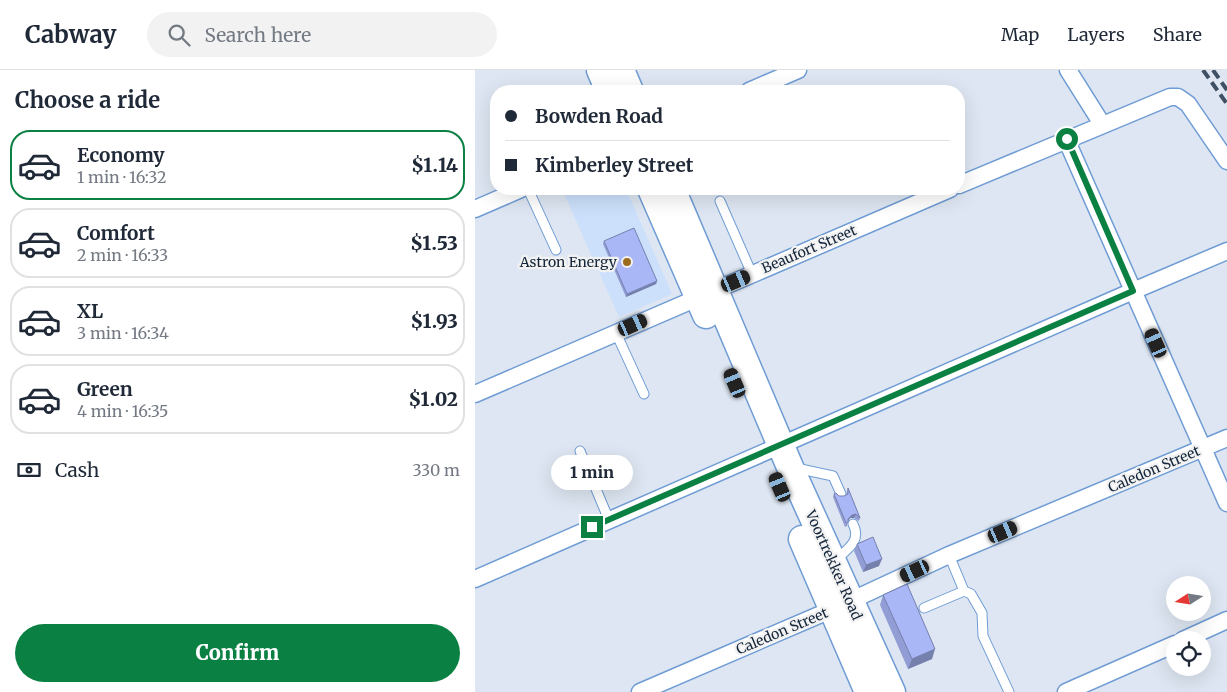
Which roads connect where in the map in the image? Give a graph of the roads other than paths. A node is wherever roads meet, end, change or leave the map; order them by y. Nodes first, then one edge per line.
1 (600, 70) edge
2 (621, 70) edge
3 (798, 70) edge
4 (1068, 70) edge
5 (606, 85) edge
6 (627, 85) edge
7 (763, 85) edge
8 (1102, 124) junction
9 (1067, 139) junction
10 (1227, 161) edge
11 (965, 182) edge
12 (507, 195) edge
13 (531, 195) edge
14 (654, 195) edge
15 (673, 195) edge
16 (936, 195) edge
17 (720, 202) dead end
18 (475, 209) edge
19 (556, 250) dead end
20 (1227, 251) edge
21 (752, 274) junction
22 (1133, 291) junction
23 (706, 293) junction
24 (616, 333) junction
25 (475, 394) edge
26 (643, 394) dead end
27 (1227, 438) edge
28 (1203, 448) junction
29 (580, 451) dead end
30 (779, 455) junction
31 (841, 494) edge
32 (1227, 503) edge
33 (609, 520) junction
34 (853, 524) dead end
35 (949, 555) junction
36 (833, 563) junction
37 (475, 579) edge
38 (964, 592) junction
39 (842, 605) junction
40 (924, 608) dead end
41 (1227, 620) edge
42 (1203, 631) edge
43 (1166, 648) edge
44 (1073, 690) edge
45 (640, 692) edge
46 (868, 692) edge
47 (892, 692) edge
48 (1009, 692) edge

1 - 5 main road
2 - 6 main road
3 - 7 street
4 - 8 street
8 - 9 street
8 - 10 street
9 - 11 street
9 - 22 street
12 - 18 street
13 - 19 lane
14 - 23 main road, Voortrekker Road
15 - 23 main road, Voortrekker Road
16 - 21 street, Beaufort Street
17 - 21 lane
20 - 22 street
21 - 23 street, Beaufort Street
22 - 28 street
22 - 30 street
23 - 24 street, Beaufort Street
23 - 30 main road, Voortrekker Road
24 - 25 street, Beaufort Street
24 - 26 lane
27 - 28 street, Caledon Street
28 - 32 street
28 - 35 street, Caledon Street
29 - 33 lane
30 - 31 lane
30 - 33 street
30 - 36 main road, Voortrekker Road
30 - 39 main road, Voortrekker Road
33 - 37 street
34 - 36 lane
35 - 38 lane
35 - 39 street, Caledon Street
36 - 39 main road, Voortrekker Road
38 - 40 lane
38 - 48 lane
39 - 45 street, Caledon Street
39 - 46 main road, Voortrekker Road
39 - 47 main road, Voortrekker Road
41 - 42 street
43 - 44 street

